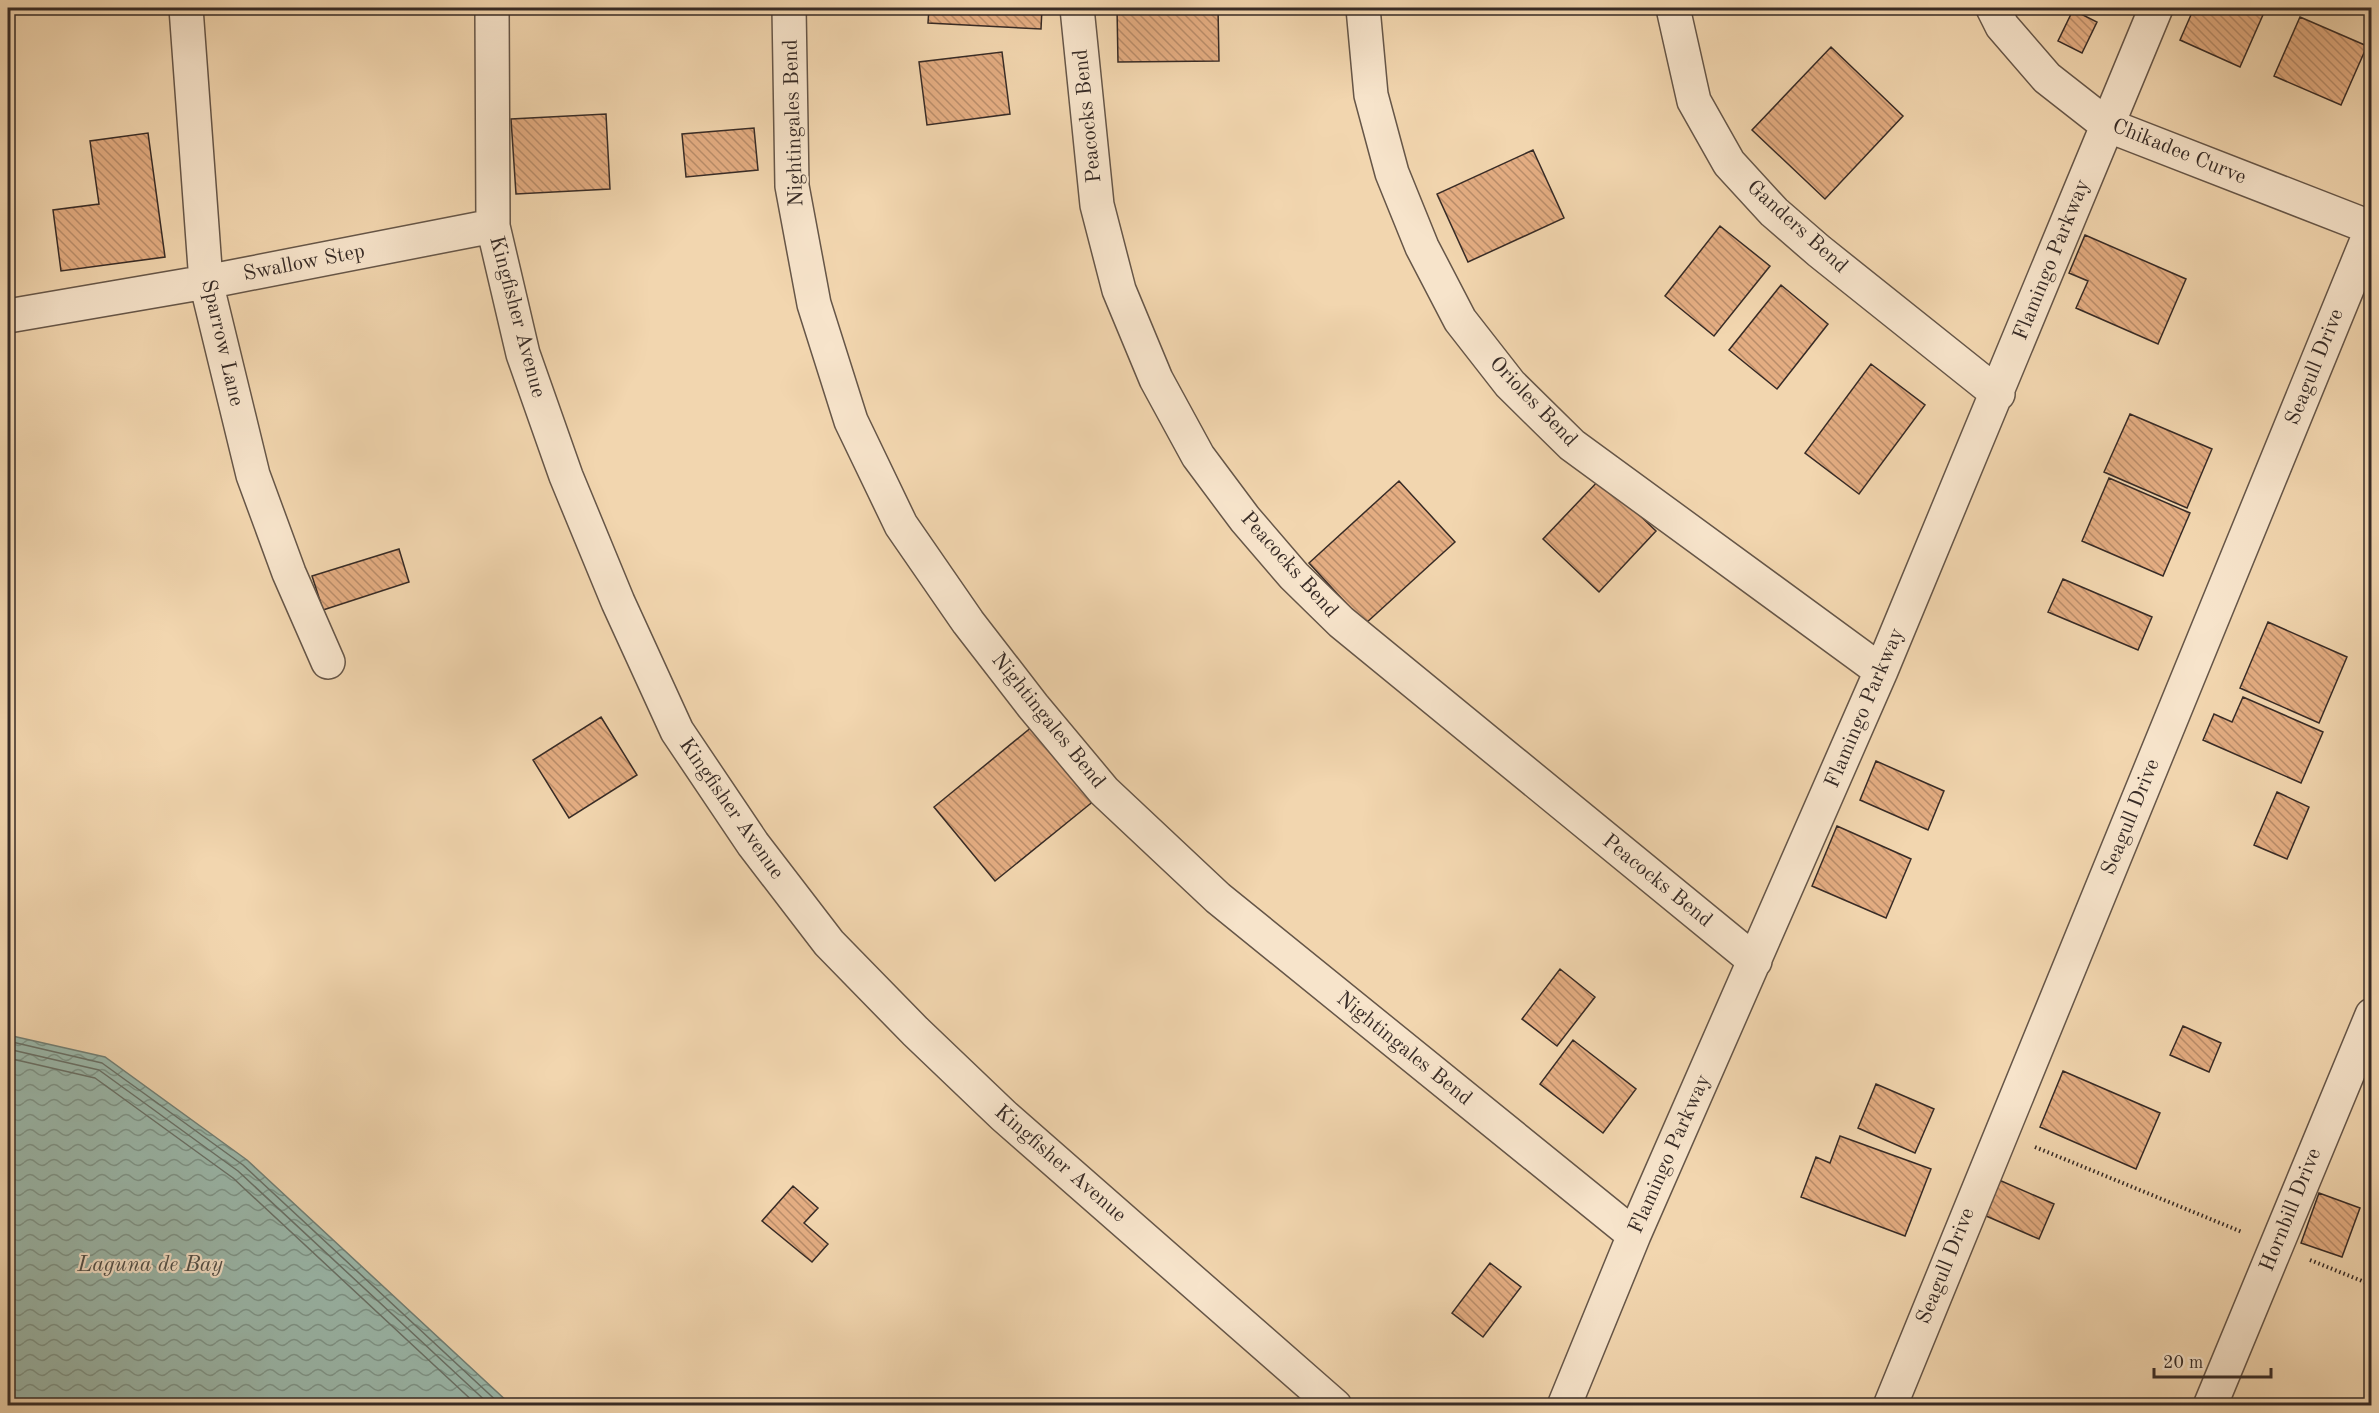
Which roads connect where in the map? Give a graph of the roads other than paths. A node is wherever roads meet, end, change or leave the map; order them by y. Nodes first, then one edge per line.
1 (186, 8) edge
2 (492, 8) edge
3 (789, 8) edge
4 (1077, 8) edge
5 (1363, 8) edge
6 (1673, 8) edge
7 (1993, 8) edge
8 (2156, 8) edge
9 (2107, 125) junction
10 (493, 226) junction
11 (2371, 228) edge
12 (206, 282) junction
13 (8, 316) edge
14 (1998, 394) junction
15 (328, 662) dead end
16 (1881, 671) junction
17 (1755, 962) junction
18 (2372, 1015) edge
19 (1634, 1235) junction
20 (1335, 1406) edge
21 (1564, 1406) edge
22 (1890, 1406) edge
23 (2210, 1406) edge

1 - 12 street, Sparrow Lane
2 - 10 street, Kingfisher Avenue
3 - 19 street, Nightingales Bend
4 - 17 street, Peacocks Bend
5 - 16 street, Orioles Bend
6 - 14 street, Ganders Bend
7 - 9 street, Chikadee Curve
8 - 9 street, Flamingo Parkway
9 - 11 street, Chikadee Curve
9 - 14 street, Flamingo Parkway
10 - 12 street, Swallow Step
10 - 20 street, Kingfisher Avenue
11 - 22 street, Seagull Drive
12 - 13 street, Swallow Step
12 - 15 street, Sparrow Lane
14 - 16 street, Flamingo Parkway
16 - 17 street, Flamingo Parkway
17 - 19 street, Flamingo Parkway
18 - 23 street, Hornbill Drive
19 - 21 street, Flamingo Parkway

